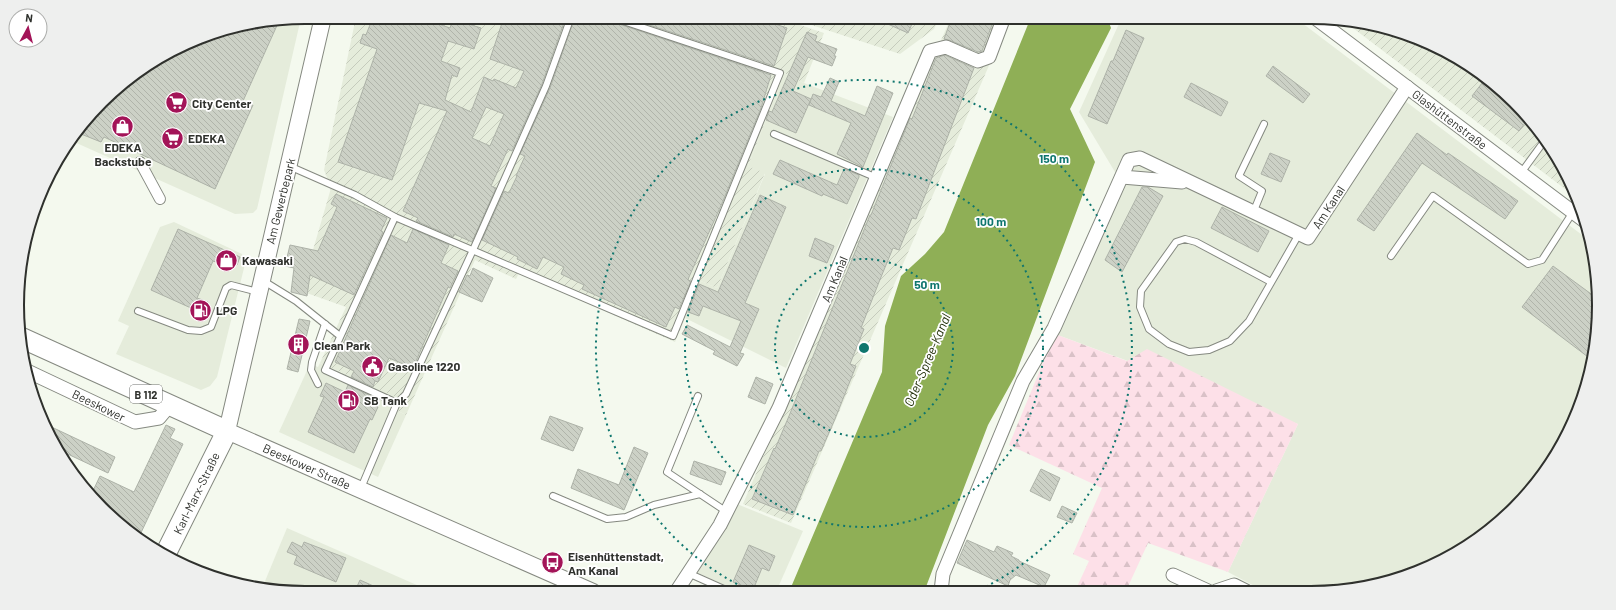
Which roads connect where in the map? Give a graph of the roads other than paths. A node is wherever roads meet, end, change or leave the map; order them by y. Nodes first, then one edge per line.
1 (321, 24) edge
2 (568, 24) edge
3 (632, 24) edge
4 (1001, 24) edge
5 (1324, 25) edge
6 (1407, 87) junction
7 (1264, 124) dead end
8 (774, 134) dead end
9 (1542, 145) edge
10 (140, 162) dead end
11 (289, 166) junction
12 (1521, 173) junction
13 (1122, 177) junction
14 (877, 178) junction
15 (1190, 183) junction
16 (160, 199) dead end
17 (1573, 212) junction
18 (1253, 213) junction
19 (1577, 215) edge
20 (395, 216) junction
21 (1299, 234) junction
22 (473, 250) junction
23 (1391, 256) dead end
24 (1272, 282) junction
25 (260, 286) junction
26 (138, 310) dead end
27 (325, 324) junction
28 (340, 336) junction
29 (26, 340) edge
30 (33, 374) edge
31 (318, 384) dead end
32 (698, 396) dead end
33 (397, 403) junction
34 (170, 405) junction
35 (227, 431) junction
36 (360, 490) junction
37 (700, 494) junction
38 (553, 496) dead end
39 (727, 512) junction
40 (168, 550) edge
41 (688, 573) junction
42 (1173, 575) dead end
43 (579, 586) edge
44 (680, 586) edge
45 (717, 586) edge
46 (942, 586) edge
47 (1197, 586) edge

1 - 11 street, Am Gewerbepark
2 - 22 lane
3 - 22 lane
4 - 14 street, Am Kanal
5 - 6 street, Glashüttenstraße
6 - 12 street, Glashüttenstraße
6 - 21 street, Am Kanal
7 - 18 lane
8 - 14 lane
9 - 12 lane
10 - 16 street
11 - 20 lane
11 - 25 street, Am Gewerbepark
12 - 17 street, Glashüttenstraße
13 - 15 street, Am Kanal
13 - 15 street, Am Kanal
13 - 46 street, Am Kanal
14 - 39 street, Am Kanal
15 - 18 street, Am Kanal
17 - 19 street, Glashüttenstraße
17 - 23 lane
18 - 21 street, Am Kanal
20 - 22 lane
20 - 28 lane
21 - 24 lane
22 - 33 lane
24 - 24 lane
25 - 26 lane
25 - 27 lane
25 - 35 street, Am Gewerbepark
27 - 28 lane
27 - 31 lane
28 - 33 lane
29 - 34 main road, Beeskower Straße / B 112
30 - 34 street, Beeskower
32 - 37 lane
33 - 36 lane
34 - 35 main road, Beeskower Straße / B 112
35 - 36 street, Beeskower Straße
35 - 40 main road, Karl-Marx-Straße
36 - 43 street, Beeskower Straße
37 - 38 lane
37 - 39 lane
39 - 41 street, Am Kanal
41 - 44 street, Am Kanal
41 - 45 lane
42 - 47 street

